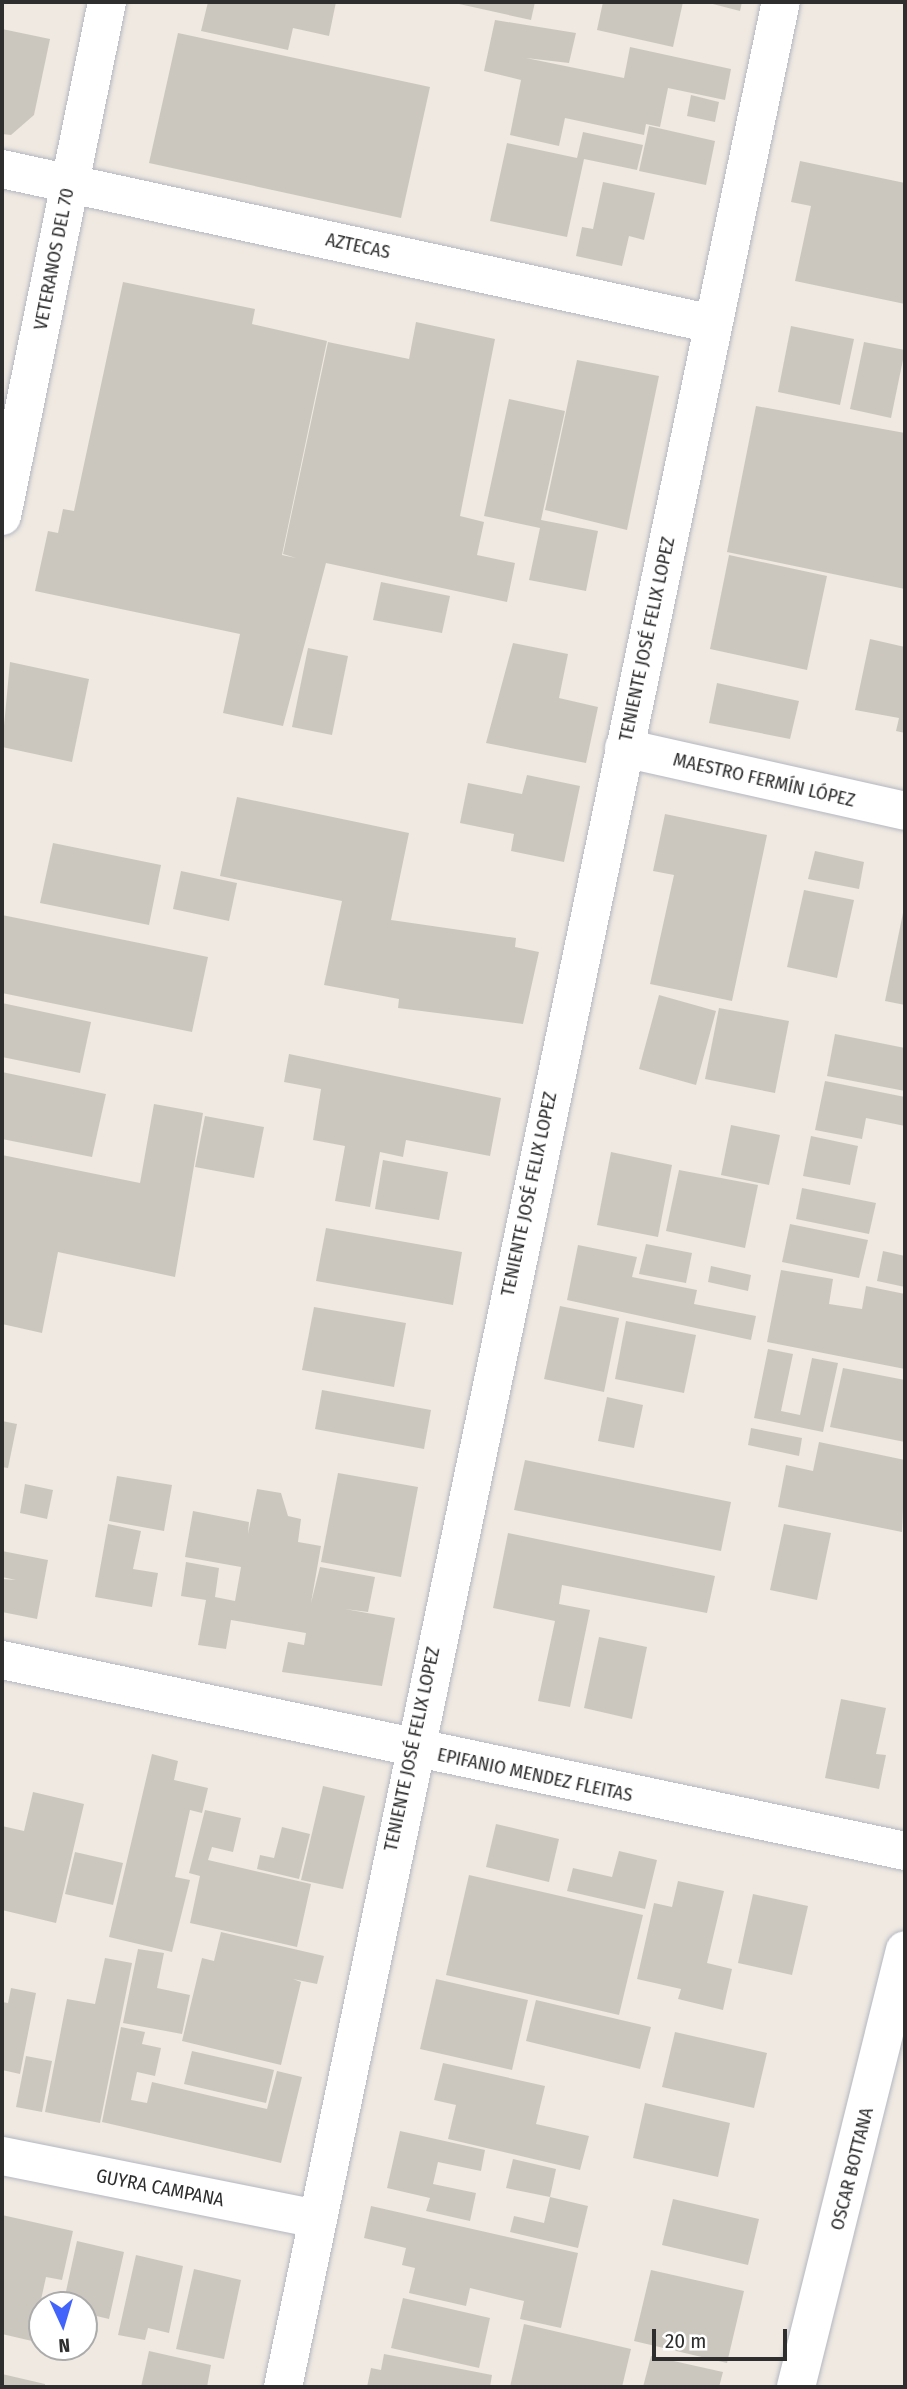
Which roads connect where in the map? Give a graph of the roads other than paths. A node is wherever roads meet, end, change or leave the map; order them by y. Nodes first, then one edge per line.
1 (107, 2) edge
2 (780, 2) edge
3 (2, 169) edge
4 (69, 183) junction
5 (713, 324) junction
6 (2, 516) edge
7 (624, 748) junction
8 (905, 811) edge
9 (2, 1660) edge
10 (411, 1750) junction
11 (905, 1851) edge
12 (905, 1950) edge
13 (2, 2156) edge
14 (318, 2219) junction
15 (283, 2387) edge
16 (796, 2387) edge

1 - 4 street, VETERANOS DEL 70
2 - 5 street, TENIENTE JOSÉ FELIX LOPEZ
3 - 4 street, AZTECAS
4 - 5 street, AZTECAS
4 - 6 street, VETERANOS DEL 70
5 - 7 street, TENIENTE JOSÉ FELIX LOPEZ
7 - 8 street, MAESTRO FERMÍN LÓPEZ
7 - 10 street, TENIENTE JOSÉ FELIX LOPEZ
9 - 10 street, EPIFANIO MENDEZ FLEITAS
10 - 11 street, EPIFANIO MENDEZ FLEITAS
10 - 14 street, TENIENTE JOSÉ FELIX LOPEZ
12 - 16 street, OSCAR BOTTANA
13 - 14 street, GUYRA CAMPANA
14 - 15 street, TENIENTE JOSÉ FELIX LOPEZ

